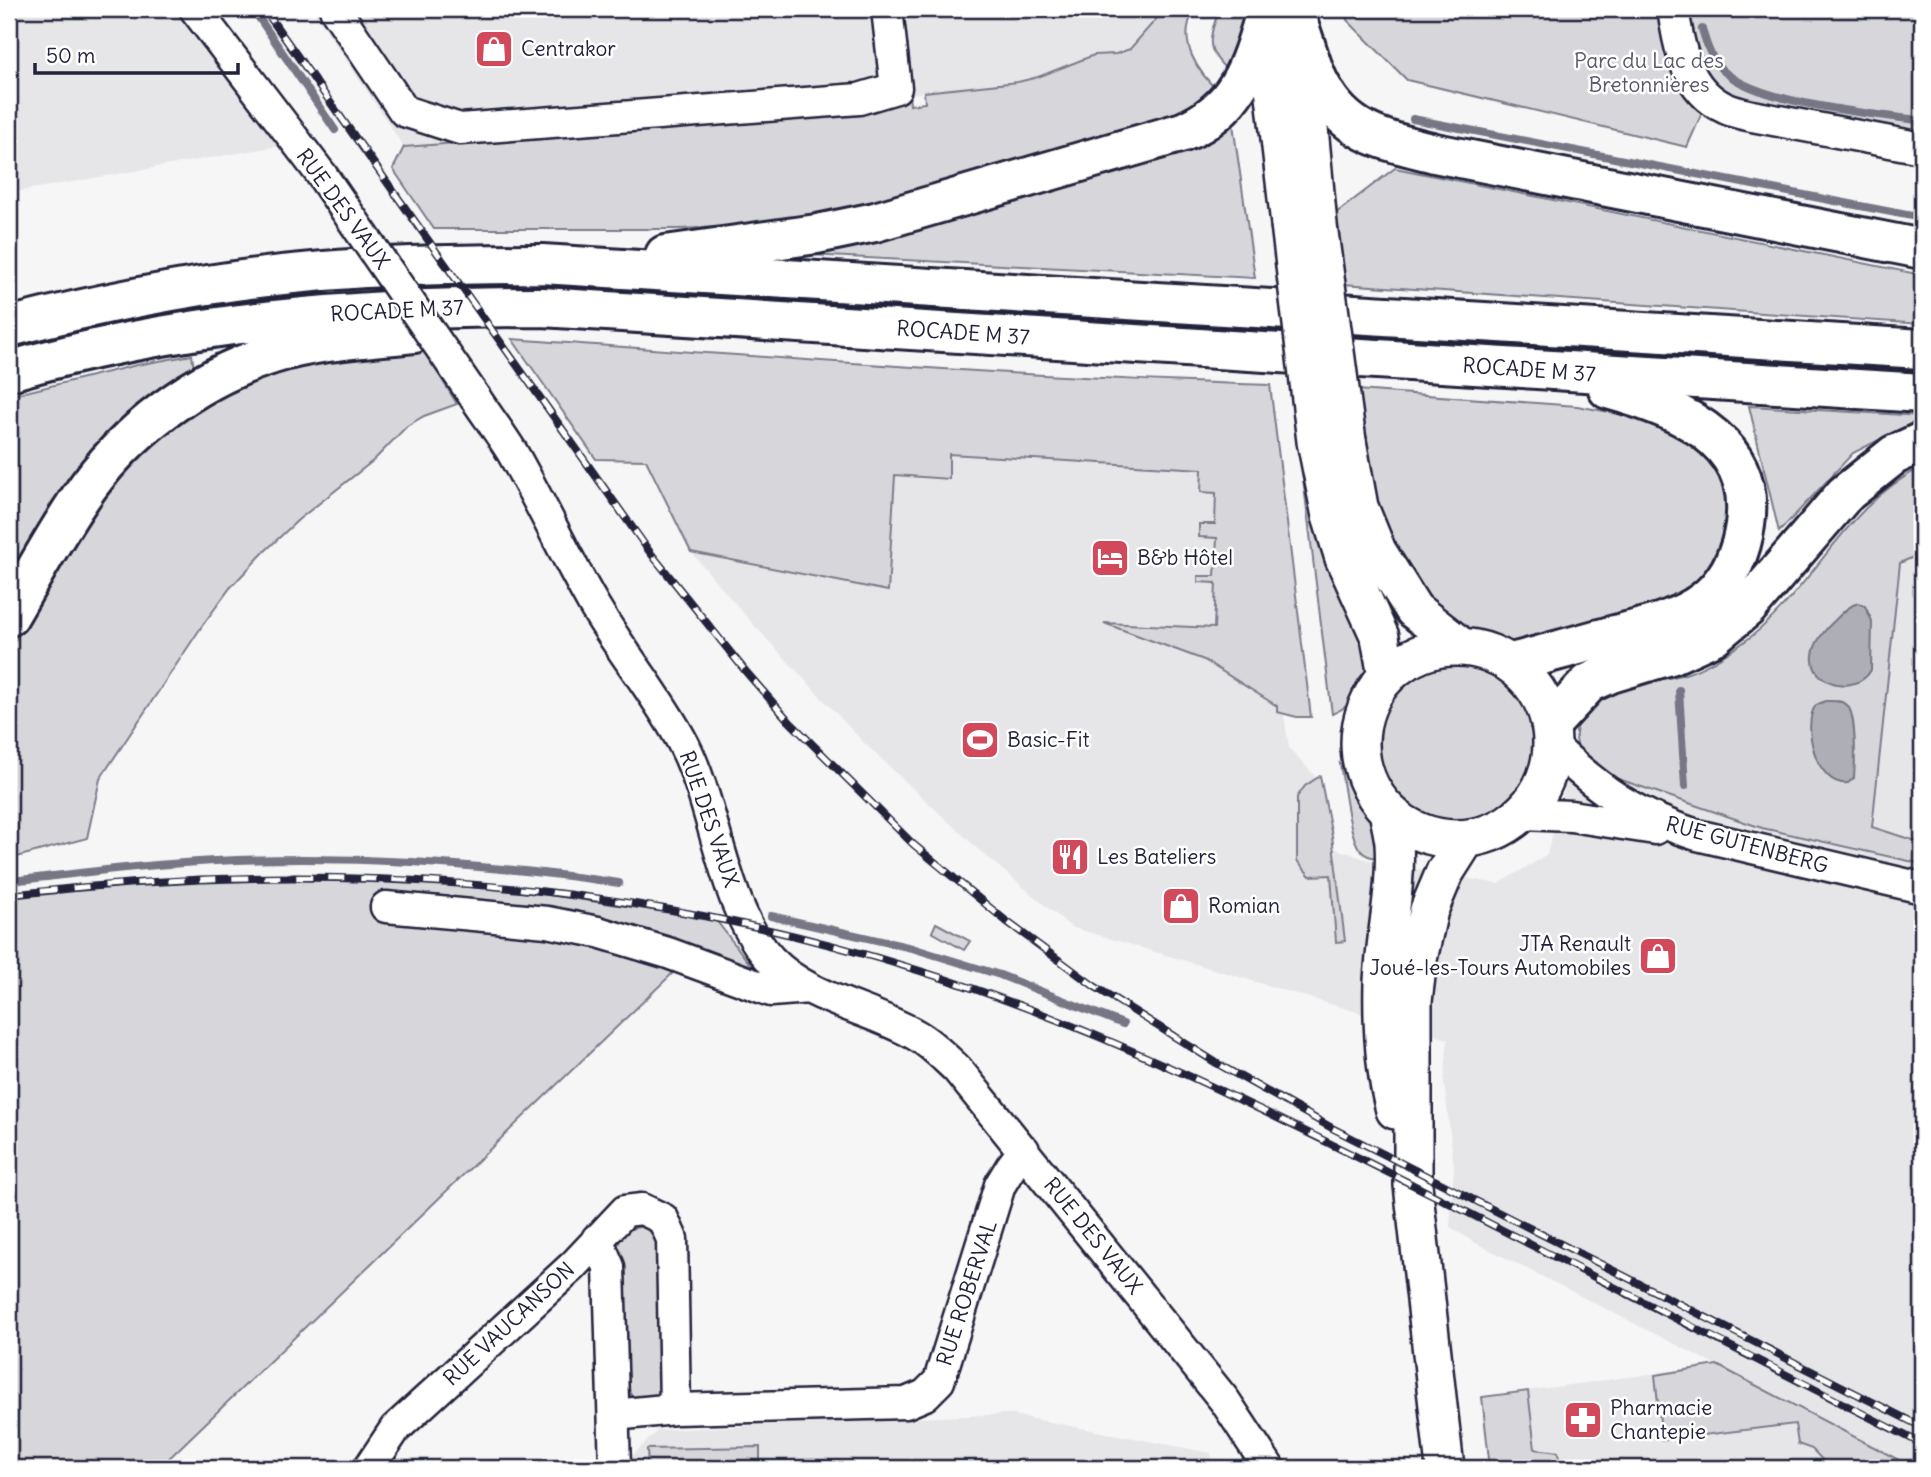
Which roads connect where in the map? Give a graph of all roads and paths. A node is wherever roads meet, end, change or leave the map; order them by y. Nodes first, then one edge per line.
1 (195, 9) edge
2 (335, 9) edge
3 (887, 9) edge
4 (1673, 9) edge
5 (1282, 16) edge
6 (1922, 148) edge
7 (1922, 249) edge
8 (589, 267) junction
9 (621, 311) junction
10 (9, 327) edge
11 (1922, 349) edge
12 (9, 371) edge
13 (1538, 371) junction
14 (1922, 393) edge
15 (1331, 441) junction
16 (1922, 442) edge
17 (9, 616) edge
18 (1460, 646) junction
19 (1512, 663) junction
20 (1387, 676) junction
21 (1552, 735) junction
22 (1388, 811) junction
23 (1522, 814) junction
24 (1697, 835) junction
25 (1466, 839) junction
26 (1922, 888) edge
27 (386, 907) dead end
28 (809, 988) junction
29 (1024, 1150) junction
30 (1412, 1168) junction
31 (597, 1239) junction
32 (675, 1409) junction
33 (614, 1415) junction
34 (369, 1468) edge
35 (615, 1468) edge
36 (1269, 1468) edge
37 (1445, 1468) edge

1 - 28 street, RUE DES VAUX, bridge
2 - 3 street
4 - 6 street
5 - 7 highway
5 - 8 highway
5 - 15 main road, bridge
8 - 10 highway, ROCADE M 37
8 - 11 highway, ROCADE M 37
9 - 12 highway, ROCADE M 37
9 - 13 highway, ROCADE M 37
9 - 17 highway
13 - 14 highway, ROCADE M 37
13 - 19 highway
15 - 18 main road
15 - 20 main road
16 - 21 highway
18 - 19 main road
18 - 20 main road
19 - 21 main road
20 - 22 main road
21 - 23 main road
21 - 24 street, RUE GUTENBERG
22 - 25 main road
22 - 30 main road
23 - 24 street
23 - 25 main road
24 - 26 street, RUE GUTENBERG
25 - 30 main road
27 - 28 street
28 - 29 street, RUE DES VAUX
29 - 32 street, RUE ROBERVAL
29 - 36 street, RUE DES VAUX
30 - 37 main road
31 - 32 street, RUE VAUCANSON
31 - 33 street
31 - 34 street, RUE VAUCANSON
32 - 33 street, RUE ROBERVAL
33 - 35 street

